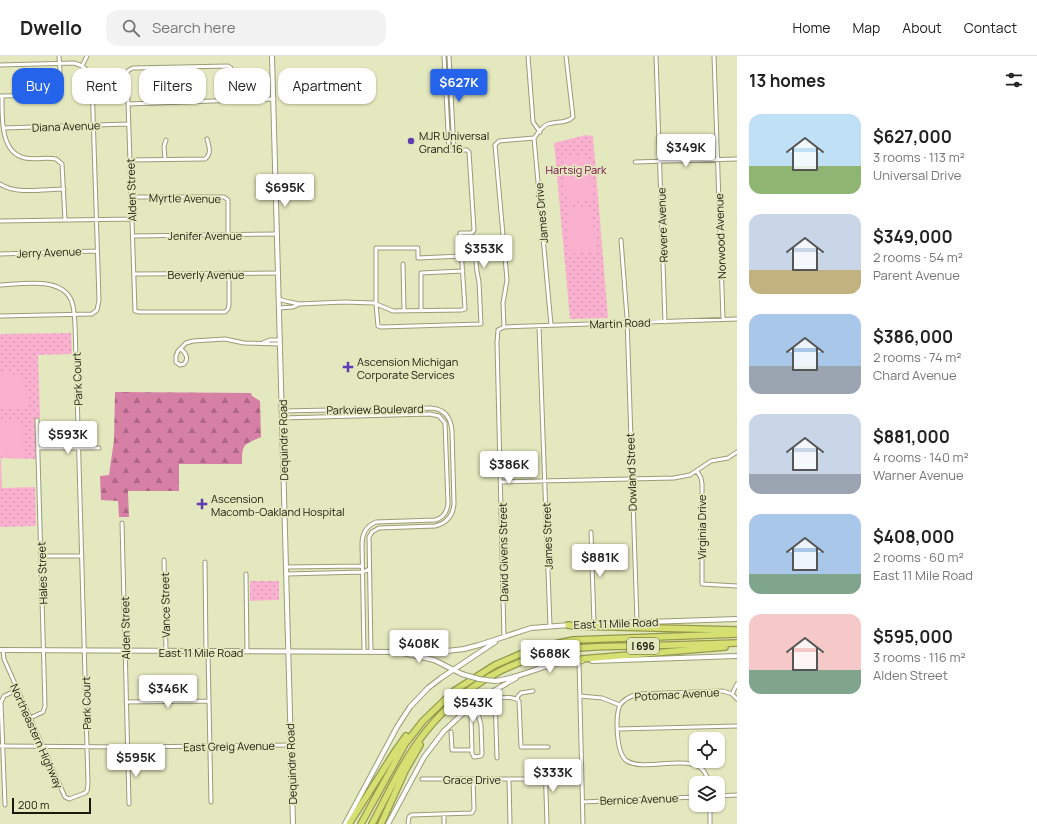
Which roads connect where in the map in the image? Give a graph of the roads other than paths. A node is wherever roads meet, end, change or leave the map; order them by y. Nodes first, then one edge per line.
1 (60, 56) edge
2 (87, 56) edge
3 (272, 56) edge
4 (528, 56) edge
5 (566, 56) edge
6 (656, 56) edge
7 (714, 56) edge
8 (444, 57) edge
9 (449, 57) edge
10 (60, 63) junction
11 (0, 65) edge
12 (82, 66) junction
13 (231, 68) edge
14 (131, 69) edge
15 (451, 92) junction
16 (446, 93) junction
17 (1, 96) edge
18 (270, 99) edge
19 (274, 99) junction
20 (214, 101) edge
21 (128, 104) edge
22 (131, 104) edge
23 (452, 116) junction
24 (447, 117) junction
25 (128, 124) junction
26 (93, 125) junction
27 (3, 128) junction
28 (540, 132) junction
29 (534, 138) junction
30 (207, 139) dead end
31 (166, 140) dead end
32 (454, 150) junction
33 (718, 159) junction
34 (737, 159) edge
35 (130, 160) junction
36 (164, 160) junction
37 (635, 162) dead end
38 (660, 162) junction
39 (0, 184) edge
40 (64, 189) junction
41 (132, 198) junction
42 (96, 219) junction
43 (133, 219) junction
44 (65, 220) junction
45 (0, 221) edge
46 (278, 234) junction
47 (228, 235) junction
48 (133, 236) junction
49 (621, 240) dead end
50 (461, 242) junction
51 (97, 251) junction
52 (0, 254) edge
53 (462, 256) junction
54 (403, 264) dead end
55 (463, 271) junction
56 (278, 273) junction
57 (134, 274) junction
58 (229, 274) junction
59 (0, 285) edge
60 (279, 299) junction
61 (299, 304) junction
62 (376, 304) junction
63 (279, 308) junction
64 (404, 311) junction
65 (421, 311) junction
66 (74, 314) junction
67 (0, 316) edge
68 (723, 319) junction
69 (737, 319) edge
70 (664, 322) junction
71 (626, 323) junction
72 (551, 325) junction
73 (539, 326) junction
74 (504, 327) junction
75 (280, 342) junction
76 (181, 349) junction
77 (390, 409) junction
78 (343, 410) junction
79 (282, 411) junction
80 (390, 415) junction
81 (343, 416) junction
82 (282, 418) junction
83 (37, 420) dead end
84 (446, 431) junction
85 (452, 431) junction
86 (38, 448) junction
87 (79, 448) junction
88 (99, 448) dead end
89 (736, 455) edge
90 (447, 464) junction
91 (453, 464) junction
92 (697, 471) junction
93 (447, 475) junction
94 (632, 479) junction
95 (544, 481) junction
96 (501, 482) junction
97 (454, 484) junction
98 (448, 497) junction
99 (454, 498) junction
100 (425, 520) junction
101 (392, 521) junction
102 (122, 523) dead end
103 (425, 526) junction
104 (392, 527) junction
105 (590, 532) dead end
106 (362, 544) junction
107 (368, 546) junction
108 (362, 554) junction
109 (368, 554) junction
110 (41, 556) junction
111 (82, 556) junction
112 (164, 560) dead end
113 (205, 562) dead end
114 (362, 566) junction
115 (286, 567) junction
116 (369, 570) junction
117 (363, 572) junction
118 (246, 574) dead end
119 (286, 574) junction
120 (737, 586) edge
121 (369, 607) junction
122 (363, 608) junction
123 (370, 617) junction
124 (364, 618) junction
125 (737, 619) edge
126 (637, 622) junction
127 (594, 624) junction
128 (568, 625) junction
129 (550, 626) junction
130 (737, 630) edge
131 (737, 634) edge
132 (504, 637) junction
133 (737, 644) edge
134 (2, 650) edge
135 (44, 650) junction
136 (85, 651) junction
137 (126, 651) junction
138 (166, 651) junction
139 (207, 652) junction
140 (247, 652) junction
141 (288, 652) junction
142 (364, 652) junction
143 (371, 652) junction
144 (403, 652) junction
145 (737, 656) edge
146 (579, 661) junction
147 (442, 663) junction
148 (462, 664) junction
149 (453, 669) junction
150 (462, 674) junction
151 (518, 676) junction
152 (440, 678) junction
153 (737, 684) edge
154 (17, 690) junction
155 (533, 692) dead end
156 (732, 694) junction
157 (485, 695) junction
158 (580, 696) junction
159 (495, 698) junction
160 (737, 698) edge
161 (517, 699) junction
162 (209, 701) junction
163 (126, 702) junction
164 (620, 706) junction
165 (476, 710) junction
166 (440, 715) junction
167 (30, 718) junction
168 (423, 721) junction
169 (737, 726) edge
170 (618, 729) junction
171 (451, 732) dead end
172 (291, 745) junction
173 (2, 746) edge
174 (42, 746) junction
175 (210, 746) junction
176 (87, 747) junction
177 (128, 747) junction
178 (548, 747) dead end
179 (472, 750) junction
180 (498, 758) dead end
181 (545, 762) dead end
182 (706, 776) edge
183 (422, 779) dead end
184 (473, 779) junction
185 (509, 779) junction
186 (545, 779) junction
187 (725, 796) edge
188 (737, 796) edge
189 (689, 797) edge
190 (66, 799) joint
191 (212, 802) dead end
192 (582, 802) junction
193 (129, 804) dead end
194 (5, 805) dead end
195 (710, 812) edge
196 (444, 814) junction
197 (293, 824) edge
198 (345, 824) edge
199 (349, 824) edge
200 (361, 824) edge
201 (372, 824) edge
202 (381, 824) edge
203 (388, 824) edge
204 (408, 824) edge
205 (444, 824) edge
206 (510, 824) edge
207 (546, 824) edge
208 (583, 824) edge
209 (710, 824) edge

1 - 10 street
2 - 12 street
3 - 19 main road, Dequindre Road
4 - 28 street
5 - 28 street
6 - 38 street, Revere Avenue
7 - 33 street, Norwood Avenue
8 - 9 street
8 - 16 street
9 - 15 street
10 - 11 street
10 - 12 street
10 - 17 street
12 - 26 street
13 - 14 street, Alden Street
15 - 16 street
15 - 23 street
16 - 24 street
17 - 27 street
18 - 19 street
19 - 46 main road, Dequindre Road
20 - 22 street
21 - 25 street, Alden Street
23 - 24 street
23 - 32 street
24 - 32 street
25 - 26 street, Diana Avenue
25 - 35 street, Alden Street
26 - 27 street, Diana Avenue
26 - 42 street
27 - 40 street
28 - 29 street
29 - 72 street, James Drive
29 - 74 street
30 - 36 street
31 - 36 street
32 - 50 street
33 - 34 street
33 - 38 street
33 - 68 street, Norwood Avenue
35 - 36 street
35 - 41 street, Alden Street
37 - 38 street
38 - 70 street, Revere Avenue
39 - 40 street
40 - 44 street
41 - 43 street, Alden Street
41 - 47 street, Myrtle Avenue
42 - 43 street
42 - 44 street
42 - 51 street
43 - 48 street, Alden Street
44 - 45 street
46 - 47 street, Jenifer Avenue
46 - 56 main road, Dequindre Road
47 - 48 street, Jenifer Avenue
48 - 57 street, Alden Street
49 - 71 street, Dowland Street
50 - 53 street
50 - 62 street
51 - 52 street, Jerry Avenue
51 - 66 street
53 - 55 street
53 - 62 street
54 - 64 street
55 - 65 street
55 - 65 street
56 - 58 street, Beverly Avenue
56 - 60 main road, Dequindre Road
57 - 58 street, Beverly Avenue
57 - 58 street, Alden Street
59 - 66 street, Park Court
60 - 61 street
60 - 63 main road, Dequindre Road
61 - 62 street
61 - 63 street
62 - 64 street
63 - 75 main road, Dequindre Road
64 - 65 street
66 - 67 street
66 - 87 street, Park Court
68 - 69 street, Martin Road
68 - 70 street, Martin Road
70 - 71 street, Martin Road
71 - 72 street, Martin Road
71 - 94 street, Dowland Street
72 - 73 street, Martin Road
73 - 74 street, Martin Road
73 - 95 street, James Street
74 - 96 street, David Givens Street
75 - 76 street
75 - 79 main road, Dequindre Road
76 - 76 street
77 - 78 street, Parkview Boulevard
77 - 80 street
77 - 85 street, Parkview Boulevard
78 - 79 street, Parkview Boulevard
78 - 81 street
79 - 82 main road, Dequindre Road
80 - 81 street, Parkview Boulevard
80 - 84 street, Parkview Boulevard
81 - 82 street, Parkview Boulevard
82 - 115 main road, Dequindre Road
83 - 86 street, Hales Street
84 - 85 street
84 - 90 street, Parkview Boulevard
85 - 91 street, Parkview Boulevard
86 - 87 street
86 - 110 street, Hales Street
87 - 88 street
87 - 111 street, Park Court
89 - 92 street
90 - 91 street
90 - 93 street, Parkview Boulevard
91 - 97 street, Parkview Boulevard
92 - 94 street
92 - 120 street, Virginia Drive
93 - 97 street
93 - 98 street, Parkview Boulevard
94 - 95 street
94 - 126 street, Dowland Street
95 - 96 street
95 - 129 street, James Street
96 - 132 street, David Givens Street
97 - 99 street, Parkview Boulevard
98 - 99 street
98 - 100 street, Parkview Boulevard
99 - 103 street, Parkview Boulevard
100 - 101 street, Parkview Boulevard
100 - 103 street
101 - 104 street
101 - 106 street, Parkview Boulevard
102 - 137 street, Alden Street
103 - 104 street, Parkview Boulevard
104 - 107 street, Parkview Boulevard
105 - 127 street
106 - 107 street
106 - 108 street, Parkview Boulevard
107 - 109 street, Parkview Boulevard
108 - 109 street
108 - 114 street, Parkview Boulevard
109 - 116 street, Parkview Boulevard
110 - 111 street
110 - 135 street, Hales Street
111 - 136 street, Park Court
112 - 138 street, Vance Street
113 - 139 street
114 - 115 street
114 - 117 street, Parkview Boulevard
115 - 119 main road, Dequindre Road
116 - 117 street
116 - 121 street, Parkview Boulevard
117 - 119 street
117 - 122 street, Parkview Boulevard
118 - 140 street
119 - 141 main road, Dequindre Road
121 - 122 street
121 - 123 street, Parkview Boulevard
122 - 124 street, Parkview Boulevard
123 - 124 street
123 - 143 street, Parkview Boulevard
124 - 142 street, Parkview Boulevard
125 - 126 main road, East 11 Mile Road
126 - 127 main road, East 11 Mile Road
127 - 128 main road, East 11 Mile Road
128 - 129 main road, East 11 Mile Road
128 - 130 highway
129 - 132 main road, East 11 Mile Road
131 - 168 highway, I 696
132 - 144 main road, East 11 Mile Road
132 - 148 main road
133 - 146 highway
133 - 166 highway, I 696
134 - 135 main road, East 11 Mile Road
134 - 154 street, Northeastern Highway
135 - 136 main road, East 11 Mile Road
135 - 167 street, Hales Street
136 - 137 main road, East 11 Mile Road
136 - 176 street, Park Court
137 - 138 main road, East 11 Mile Road
137 - 163 street, Alden Street
138 - 139 main road, East 11 Mile Road
139 - 140 main road, East 11 Mile Road
139 - 162 street
140 - 141 main road, East 11 Mile Road
141 - 142 main road, East 11 Mile Road
141 - 172 main road, Dequindre Road
142 - 143 main road, East 11 Mile Road
143 - 144 main road, East 11 Mile Road
144 - 147 main road, East 11 Mile Road
145 - 146 main road, East 11 Mile Road
146 - 151 main road, East 11 Mile Road
146 - 158 street
147 - 149 main road, East 11 Mile Road
147 - 152 main road
148 - 149 main road
148 - 150 main road
149 - 150 main road, East 11 Mile Road
149 - 152 main road
150 - 151 main road, East 11 Mile Road, bridge
151 - 157 main road
152 - 198 main road
153 - 156 street
154 - 167 street, Northeastern Highway
154 - 173 street
155 - 161 street
156 - 160 street
156 - 164 street, Potomac Avenue
157 - 159 street
157 - 165 street
157 - 203 main road
158 - 164 street, Potomac Avenue
158 - 192 street
159 - 161 street
159 - 180 street
161 - 178 street
162 - 163 street
162 - 175 street
163 - 177 street, Alden Street
164 - 170 street
165 - 179 street
165 - 179 street
166 - 201 highway, I 696
166 - 202 highway
167 - 174 street, Northeastern Highway
168 - 199 highway
168 - 200 highway, I 696
169 - 170 street
170 - 182 street
171 - 179 street
172 - 175 street, East Greig Avenue
172 - 197 main road, Dequindre Road
173 - 174 street, East Greig Avenue
173 - 194 street
174 - 176 street, East Greig Avenue
174 - 190 street, Northeastern Highway
175 - 177 street, East Greig Avenue
175 - 191 street
176 - 177 street, East Greig Avenue
176 - 190 street, Park Court
177 - 193 street, Alden Street
181 - 186 street
183 - 184 street, Grace Drive
184 - 185 street, Grace Drive
184 - 196 street
185 - 186 street, Grace Drive
185 - 206 street
186 - 207 street
187 - 188 street
189 - 192 street, Bernice Avenue
192 - 208 street
195 - 209 street
196 - 204 street
196 - 205 street

